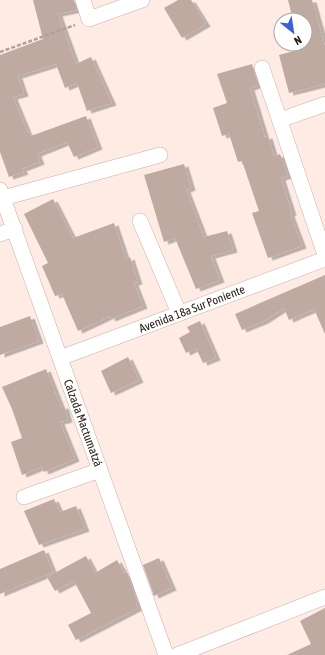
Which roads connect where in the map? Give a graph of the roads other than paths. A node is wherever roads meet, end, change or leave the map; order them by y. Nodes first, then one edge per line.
1 (83, 0) edge
2 (142, 0) edge
3 (262, 68) dead end
4 (325, 104) edge
5 (280, 120) junction
6 (160, 154) dead end
7 (1, 194) edge
8 (140, 221) dead end
9 (15, 229) junction
10 (0, 234) edge
11 (325, 255) edge
12 (325, 259) edge
13 (179, 314) junction
14 (60, 358) junction
15 (100, 470) junction
16 (24, 497) dead end
17 (325, 597) edge
18 (166, 655) edge
19 (177, 655) edge

1 - 2 street
3 - 5 street
4 - 5 street
5 - 11 street
6 - 7 street
7 - 9 street, Calzada Mactumatzá
8 - 13 street
9 - 10 street
9 - 14 street, Calzada Mactumatzá
12 - 13 street, Avenida 18a Sur Poniente
13 - 14 street, Avenida 18a Sur Poniente
14 - 15 street, Calzada Mactumatzá
15 - 16 street
15 - 18 street, Calzada Mactumatzá
17 - 19 street

